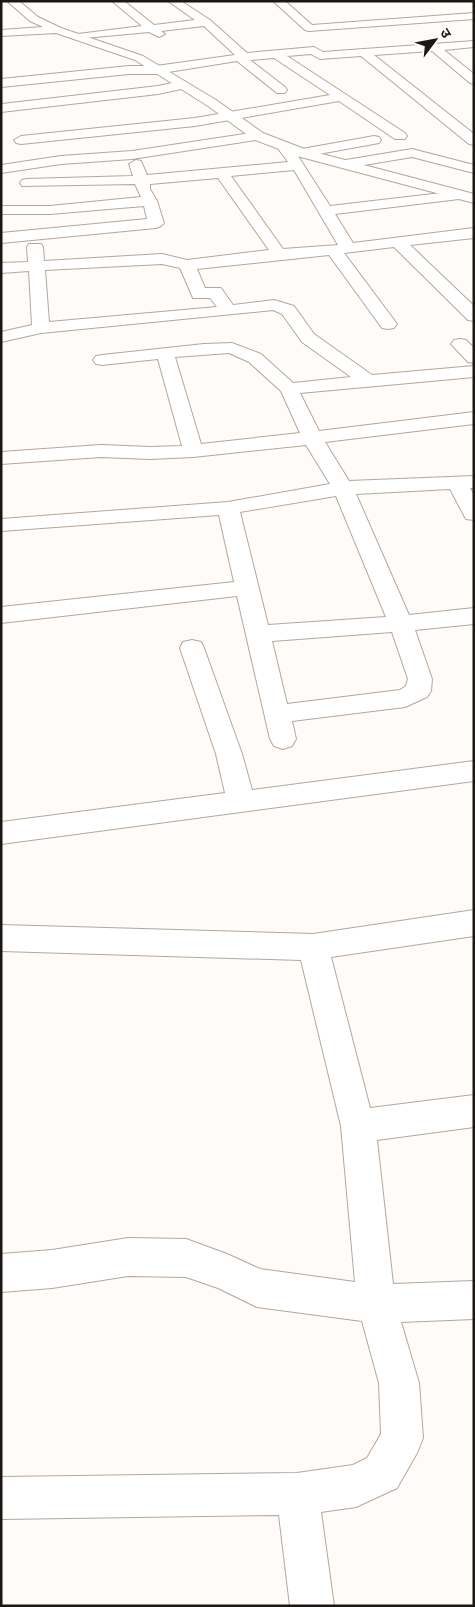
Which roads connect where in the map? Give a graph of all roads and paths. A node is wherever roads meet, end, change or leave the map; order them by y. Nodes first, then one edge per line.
1 (12, 1) edge
2 (117, 1) edge
3 (173, 1) edge
4 (284, 1) edge
5 (278, 2) edge
6 (315, 14) dead end
7 (296, 16) junction
8 (474, 16) edge
9 (206, 22) junction
10 (153, 28) junction
11 (57, 30) junction
12 (1, 33) edge
13 (78, 37) junction
14 (166, 40) dead end
15 (474, 44) edge
16 (434, 47) junction
17 (362, 52) junction
18 (276, 54) junction
19 (242, 58) junction
20 (156, 70) junction
21 (469, 71) edge
22 (474, 80) edge
23 (1, 83) edge
24 (182, 85) junction
25 (281, 90) dead end
26 (340, 97) junction
27 (2, 108) edge
28 (230, 115) junction
29 (16, 132) junction
30 (258, 136) junction
31 (474, 142) edge
32 (412, 153) junction
33 (132, 155) junction
34 (300, 159) junction
35 (22, 164) junction
36 (346, 164) junction
37 (1, 169) edge
38 (474, 169) edge
39 (222, 172) junction
40 (26, 190) junction
41 (145, 190) junction
42 (459, 195) junction
43 (1, 198) edge
44 (426, 199) junction
45 (474, 199) edge
46 (1, 210) edge
47 (325, 211) junction
48 (439, 211) dead end
49 (452, 222) dead end
50 (156, 224) junction
51 (469, 234) edge
52 (1, 238) edge
53 (397, 242) junction
54 (35, 245) dead end
55 (341, 249) junction
56 (278, 254) junction
57 (162, 259) junction
58 (187, 265) junction
59 (35, 266) junction
60 (1, 268) edge
61 (474, 290) edge
62 (452, 293) junction
63 (228, 311) junction
64 (474, 316) edge
65 (90, 324) junction
66 (388, 324) dead end
67 (41, 328) junction
68 (1, 337) edge
69 (460, 344) dead end
70 (166, 353) junction
71 (474, 358) edge
72 (474, 371) edge
73 (366, 380) junction
74 (289, 389) junction
75 (474, 418) edge
76 (312, 438) junction
77 (193, 451) junction
78 (1, 458) edge
79 (465, 482) edge
80 (343, 488) junction
81 (228, 508) junction
82 (474, 514) edge
83 (1, 525) edge
84 (247, 588) junction
85 (1, 615) edge
86 (474, 616) edge
87 (401, 624) junction
88 (258, 634) junction
89 (192, 648) dead end
90 (276, 714) junction
91 (283, 739) dead end
92 (474, 771) edge
93 (241, 801) junction
94 (1, 834) edge
95 (474, 923) edge
96 (1, 938) edge
97 (313, 947) junction
98 (474, 1111) edge
99 (358, 1126) junction
100 (1, 1273) edge
101 (474, 1300) edge
102 (376, 1304) junction
103 (297, 1494) junction
104 (1, 1498) edge
105 (312, 1606) edge

1 - 11 street
2 - 10 street
3 - 9 street
4 - 5 street
5 - 7 street
6 - 7 street
7 - 8 street
9 - 10 street
9 - 19 street
10 - 13 street
10 - 14 street
11 - 12 street
11 - 13 street
13 - 20 street
15 - 16 street
16 - 17 street
16 - 21 street
17 - 18 street
17 - 31 street
18 - 19 street
18 - 26 street
19 - 20 street
19 - 25 street
20 - 23 street
20 - 24 street
21 - 22 street
24 - 27 street
24 - 28 street
26 - 28 street
26 - 34 street
27 - 29 street
28 - 29 street
28 - 30 street
29 - 35 street
30 - 33 street
30 - 34 street
31 - 32 street
32 - 36 street
32 - 38 street
33 - 35 street
33 - 41 street
34 - 36 street
34 - 39 street
34 - 47 street
35 - 37 street
35 - 40 street
36 - 42 street
39 - 41 street
39 - 56 street
40 - 41 street
40 - 43 street
41 - 46 street
41 - 50 street
42 - 44 street
42 - 45 street
44 - 47 street
44 - 48 street
47 - 55 street
49 - 51 street
50 - 52 street
50 - 57 street
51 - 53 street
53 - 55 street
53 - 62 street
54 - 59 street
55 - 56 street
55 - 66 street
56 - 58 street
57 - 58 street
57 - 59 street
58 - 63 street
59 - 60 street
59 - 67 street
61 - 62 street
62 - 64 street
63 - 65 street
63 - 73 street
65 - 67 street
65 - 70 street
67 - 68 street
69 - 71 street
70 - 74 street
70 - 77 street
72 - 73 street
73 - 74 street
74 - 76 street
75 - 76 street
76 - 77 street
76 - 80 street
77 - 78 street
79 - 80 street
79 - 82 street
80 - 81 street
80 - 87 street
81 - 83 street
81 - 84 street
84 - 85 street
84 - 88 street
86 - 87 street
87 - 88 street
87 - 90 street
88 - 90 street
89 - 93 street
90 - 91 street
92 - 93 street
93 - 94 street
95 - 97 street
96 - 97 street
97 - 99 street
98 - 99 street
99 - 102 street
100 - 102 street
101 - 102 street
102 - 103 street
103 - 104 street
103 - 105 street

